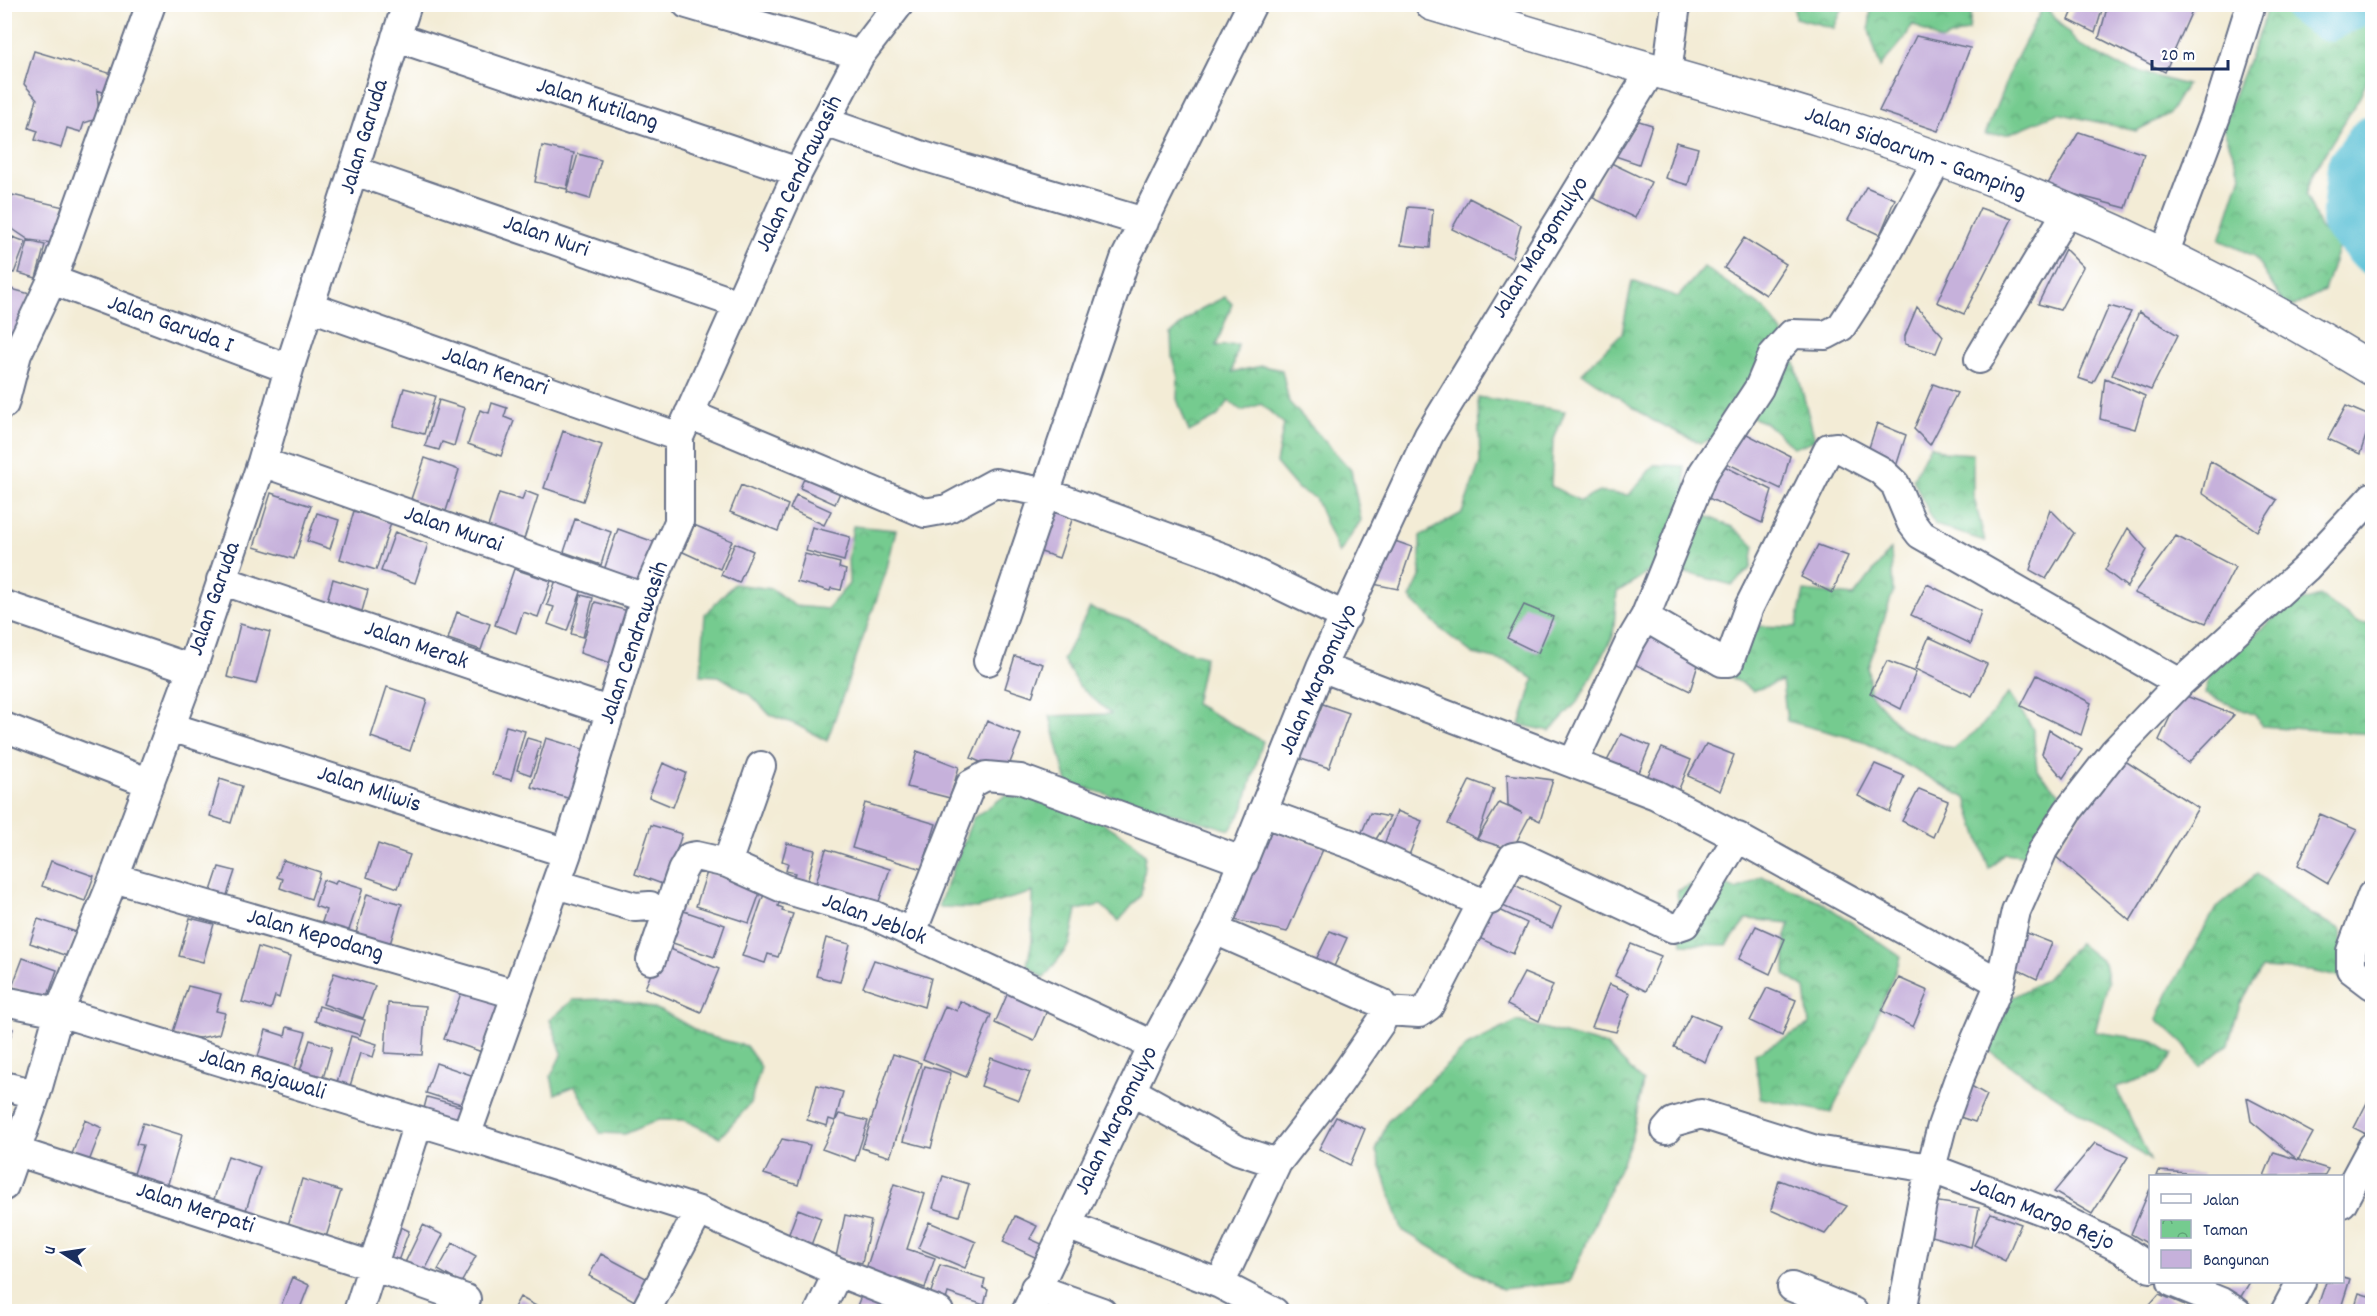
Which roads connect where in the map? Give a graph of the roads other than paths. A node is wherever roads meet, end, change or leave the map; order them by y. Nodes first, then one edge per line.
1 (151, 4) edge
2 (407, 4) edge
3 (687, 4) edge
4 (898, 4) edge
5 (1252, 4) edge
6 (1432, 4) edge
7 (1676, 4) edge
8 (2251, 4) edge
9 (396, 37) junction
10 (860, 55) junction
11 (1660, 72) junction
12 (825, 122) junction
13 (1938, 159) junction
14 (355, 171) junction
15 (798, 172) junction
16 (2068, 210) junction
17 (1144, 222) junction
18 (2164, 254) junction
19 (52, 280) junction
20 (738, 304) junction
21 (311, 307) junction
22 (11, 352) edge
23 (1979, 359) dead end
24 (2372, 367) edge
25 (289, 369) junction
26 (4, 404) edge
27 (684, 425) junction
28 (262, 462) junction
29 (1043, 492) junction
30 (2373, 497) edge
31 (221, 580) junction
32 (645, 598) junction
33 (4, 605) edge
34 (1346, 617) junction
35 (1645, 617) junction
36 (987, 661) dead end
37 (1322, 667) junction
38 (192, 669) junction
39 (2180, 683) junction
40 (611, 712) junction
41 (4, 727) edge
42 (171, 727) junction
43 (1573, 763) junction
44 (761, 766) dead end
45 (150, 783) junction
46 (1262, 812) junction
47 (1737, 837) junction
48 (567, 853) junction
49 (1244, 862) junction
50 (727, 863) junction
51 (114, 878) junction
52 (556, 884) junction
53 (2373, 895) edge
54 (1482, 903) junction
55 (650, 906) dead end
56 (1215, 930) junction
57 (912, 932) junction
58 (651, 960) dead end
59 (2000, 983) junction
60 (2373, 985) edge
61 (515, 994) junction
62 (4, 1001) edge
63 (1385, 1011) junction
64 (59, 1012) junction
65 (1153, 1045) junction
66 (4, 1086) edge
67 (1133, 1092) junction
68 (36, 1094) junction
69 (418, 1123) junction
70 (1666, 1130) dead end
71 (466, 1136) junction
72 (2373, 1147) edge
73 (18, 1152) junction
74 (1277, 1163) junction
75 (1930, 1168) junction
76 (4, 1186) edge
77 (2344, 1201) edge
78 (699, 1211) junction
79 (1067, 1225) junction
80 (372, 1266) junction
81 (2149, 1267) edge
82 (838, 1272) junction
83 (2177, 1283) edge
84 (2300, 1283) edge
85 (1220, 1284) junction
86 (1792, 1287) dead end
87 (466, 1299) dead end
88 (1031, 1300) edge
89 (358, 1311) edge
90 (645, 1311) edge
91 (819, 1311) edge
92 (939, 1311) edge
93 (1102, 1311) edge
94 (1274, 1311) edge
95 (1853, 1311) edge
96 (1902, 1311) edge
97 (2236, 1311) edge
98 (2285, 1311) edge

1 - 19 street
2 - 9 street, Jalan Garuda
3 - 10 street
4 - 10 street, Jalan Cendrawasih
5 - 17 street
6 - 11 main road, Jalan Sidoarum - Gamping
7 - 11 street
8 - 18 street
9 - 14 street, Jalan Garuda
9 - 15 street, Jalan Kutilang
10 - 12 street, Jalan Cendrawasih
11 - 13 main road, Jalan Sidoarum - Gamping
11 - 34 street, Jalan Margomulyo
12 - 15 street, Jalan Cendrawasih
12 - 17 street
13 - 16 main road, Jalan Sidoarum - Gamping
13 - 35 street
14 - 20 street, Jalan Nuri
14 - 21 street, Jalan Garuda
15 - 20 street, Jalan Cendrawasih
16 - 18 main road, Jalan Sidoarum - Gamping
16 - 23 street
17 - 29 street
18 - 24 main road, Jalan Sidoarum - Gamping
19 - 22 street
19 - 25 street, Jalan Garuda I
20 - 27 street, Jalan Cendrawasih
21 - 25 street, Jalan Garuda
21 - 27 street, Jalan Kenari
22 - 26 street
25 - 28 street, Jalan Garuda
27 - 29 street, Jalan Kenari
27 - 32 street, Jalan Cendrawasih
28 - 31 street, Jalan Garuda
28 - 32 street, Jalan Murai
29 - 34 street, Jalan Kenari
29 - 36 street
30 - 39 street
31 - 38 street, Jalan Garuda
31 - 40 street, Jalan Merak
32 - 40 street, Jalan Cendrawasih
33 - 38 street
34 - 37 street, Jalan Margomulyo
35 - 39 street
35 - 43 street
37 - 43 street
37 - 46 street, Jalan Margomulyo
38 - 42 street, Jalan Garuda
39 - 59 street
40 - 48 street, Jalan Cendrawasih
41 - 45 street
42 - 45 street, Jalan Garuda
42 - 48 street, Jalan Mliwis
43 - 47 street
44 - 50 street
45 - 51 street, Jalan Garuda
46 - 49 street, Jalan Margomulyo
46 - 54 street
47 - 54 street
47 - 59 street
48 - 52 street, Jalan Cendrawasih
49 - 56 street, Jalan Margomulyo
49 - 57 street
50 - 57 street, Jalan Jeblok
50 - 58 street, Jalan Jeblok
51 - 61 street, Jalan Kepodang
51 - 64 street, Jalan Garuda
52 - 55 street
52 - 61 street, Jalan Cendrawasih
53 - 60 street
54 - 63 street
56 - 63 street
56 - 65 street, Jalan Margomulyo
57 - 65 street, Jalan Jeblok
59 - 75 street
61 - 71 street, Jalan Cendrawasih
62 - 64 street, Jalan Rajawali
63 - 74 street
64 - 68 street, Jalan Garuda
64 - 69 street, Jalan Rajawali
65 - 67 street, Jalan Margomulyo
66 - 68 street
67 - 74 street
67 - 79 street, Jalan Margomulyo
68 - 73 street, Jalan Garuda
69 - 71 street, Jalan Rajawali
69 - 80 street
70 - 75 street, Jalan Margo Rejo
71 - 78 street, Jalan Rajawali
72 - 77 street
73 - 76 street, Jalan Garuda
73 - 80 street, Jalan Merpati
74 - 85 street
75 - 81 street, Jalan Margo Rejo
75 - 96 street
78 - 82 street, Jalan Rajawali
78 - 90 street
79 - 85 street
79 - 88 street, Jalan Margomulyo
80 - 87 street, Jalan Merpati
80 - 89 street
82 - 91 street
82 - 92 street, Jalan Rajawali
83 - 97 street
84 - 98 street
85 - 94 street
86 - 95 street
88 - 93 street

